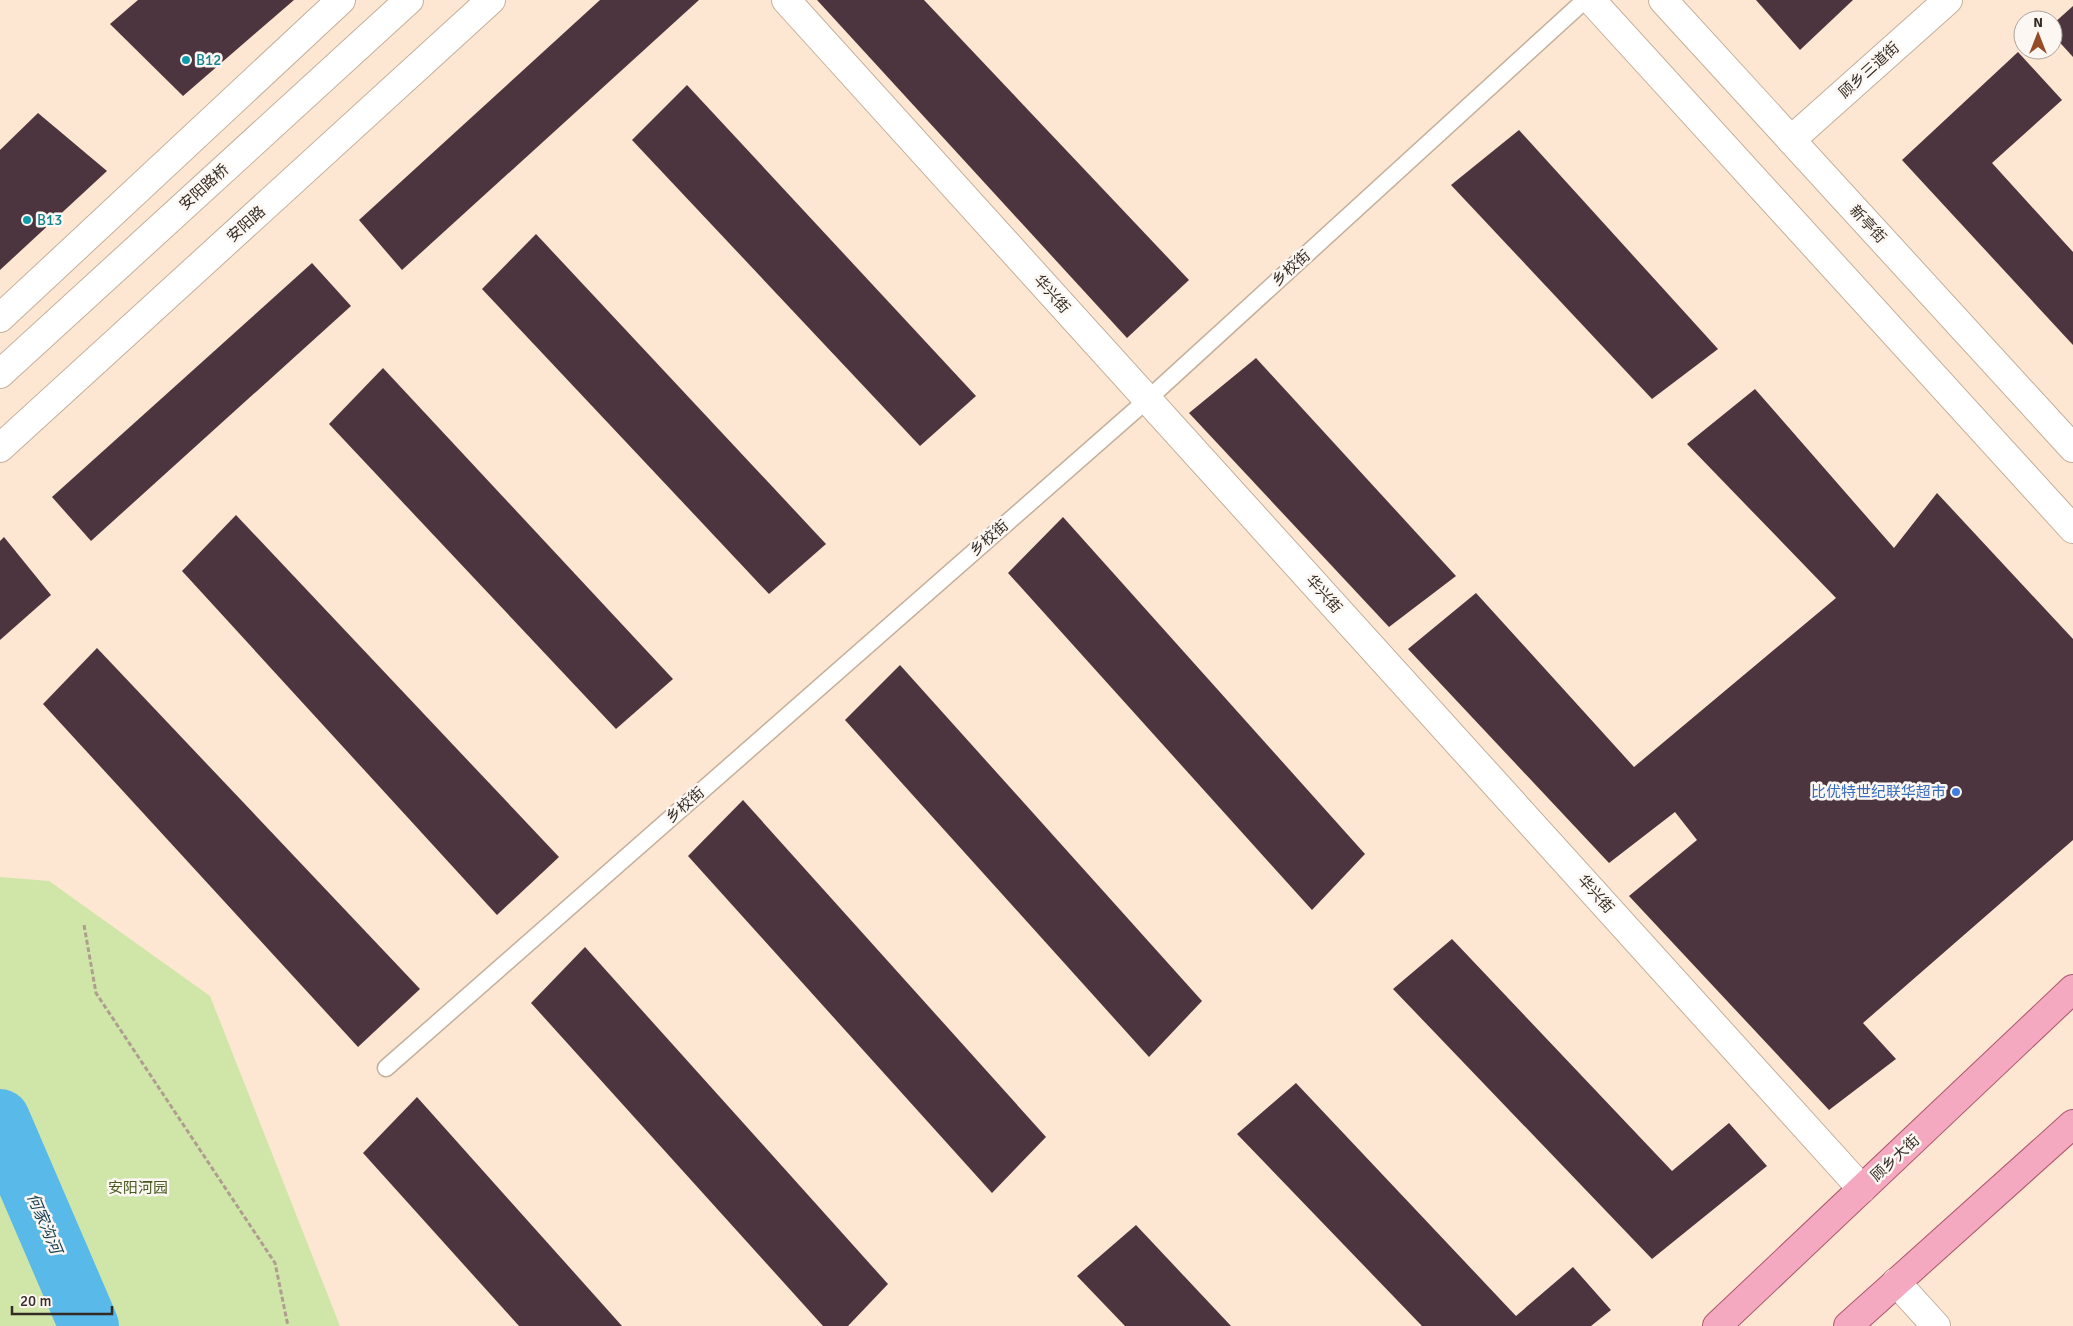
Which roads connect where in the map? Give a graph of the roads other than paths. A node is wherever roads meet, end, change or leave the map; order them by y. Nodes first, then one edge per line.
1 (341, 0) edge
2 (409, 0) edge
3 (491, 0) edge
4 (786, 0) edge
5 (1585, 0) edge
6 (1591, 0) edge
7 (1663, 0) edge
8 (1948, 0) edge
9 (1791, 140) junction
10 (0, 318) edge
11 (0, 374) edge
12 (1148, 399) junction
13 (2073, 447) edge
14 (0, 448) edge
15 (2073, 529) edge
16 (2073, 990) edge
17 (386, 1068) dead end
18 (2073, 1124) edge
19 (1862, 1189) junction
20 (1896, 1282) junction
21 (1717, 1326) edge
22 (1848, 1326) edge
23 (1936, 1326) edge

1 - 10 main road
2 - 11 main road, 安阳路桥
3 - 14 main road, 安阳路
4 - 12 main road, 华兴街
5 - 12 lane, 乡校街
6 - 15 main road
7 - 9 main road, 新亭街
8 - 9 main road, 顾乡三道街
9 - 13 main road, 新亭街
12 - 17 lane, 乡校街
12 - 19 main road, 华兴街
16 - 19 main road, 顾乡大街
18 - 20 main road
19 - 21 main road, 顾乡大街
20 - 22 main road
20 - 23 main road

